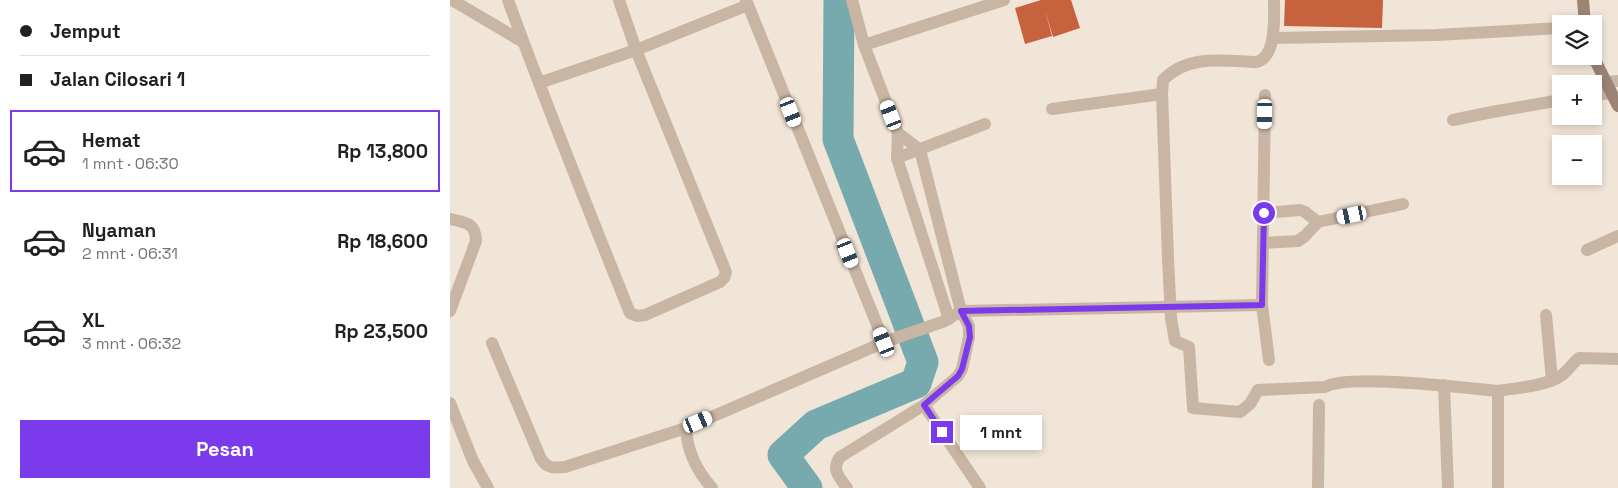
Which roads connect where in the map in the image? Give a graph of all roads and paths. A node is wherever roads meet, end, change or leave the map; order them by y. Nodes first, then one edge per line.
1 (452, 0) edge
2 (508, 0) edge
3 (619, 0) edge
4 (852, 0) edge
5 (1004, 0) edge
6 (1274, 0) edge
7 (1583, 0) edge
8 (747, 3) edge
9 (1584, 15) edge
10 (1552, 29) edge
11 (1272, 38) junction
12 (523, 42) junction
13 (864, 45) junction
14 (636, 50) junction
15 (1599, 65) edge
16 (539, 83) junction
17 (1612, 85) edge
18 (1162, 94) junction
19 (1265, 95) dead end
20 (1552, 102) edge
21 (1618, 106) edge
22 (1052, 109) dead end
23 (1453, 120) dead end
24 (984, 124) dead end
25 (898, 133) junction
26 (920, 150) junction
27 (897, 158) junction
28 (1403, 204) dead end
29 (1264, 213) junction
30 (450, 219) edge
31 (1318, 222) junction
32 (1618, 236) edge
33 (1263, 243) junction
34 (1587, 250) dead end
35 (1262, 305) junction
36 (450, 311) edge
37 (961, 311) junction
38 (1546, 315) dead end
39 (947, 320) junction
40 (886, 341) junction
41 (492, 343) dead end
42 (1618, 359) edge
43 (1269, 360) dead end
44 (1552, 380) junction
45 (1444, 385) junction
46 (1498, 391) junction
47 (450, 403) edge
48 (924, 405) junction
49 (1319, 406) dead end
50 (686, 428) junction
51 (488, 488) edge
52 (712, 488) edge
53 (847, 488) edge
54 (980, 488) edge
55 (1318, 488) edge
56 (1448, 488) edge
57 (1498, 488) edge

1 - 12 street
2 - 12 street
3 - 14 street
4 - 13 street
5 - 13 street
6 - 11 street
7 - 9 street
8 - 14 street
8 - 40 street
10 - 11 street
11 - 18 street
12 - 16 street
13 - 25 street
14 - 16 street
14 - 16 street
15 - 17 street
17 - 21 street
18 - 22 street
18 - 45 street, bridge
19 - 29 street
20 - 23 street
24 - 26 street
25 - 26 street
25 - 27 street
26 - 27 street
26 - 37 street
27 - 39 street
28 - 31 street
29 - 31 street
29 - 33 street
30 - 36 street
31 - 33 street
32 - 34 street
33 - 35 street
35 - 37 street
35 - 43 street
37 - 39 street
37 - 48 street
38 - 44 street
39 - 40 street
40 - 50 street
41 - 50 street
42 - 44 street
44 - 46 street
45 - 46 street
45 - 56 street
46 - 57 street
47 - 51 street
48 - 53 street
48 - 54 street
49 - 55 street
50 - 52 street

